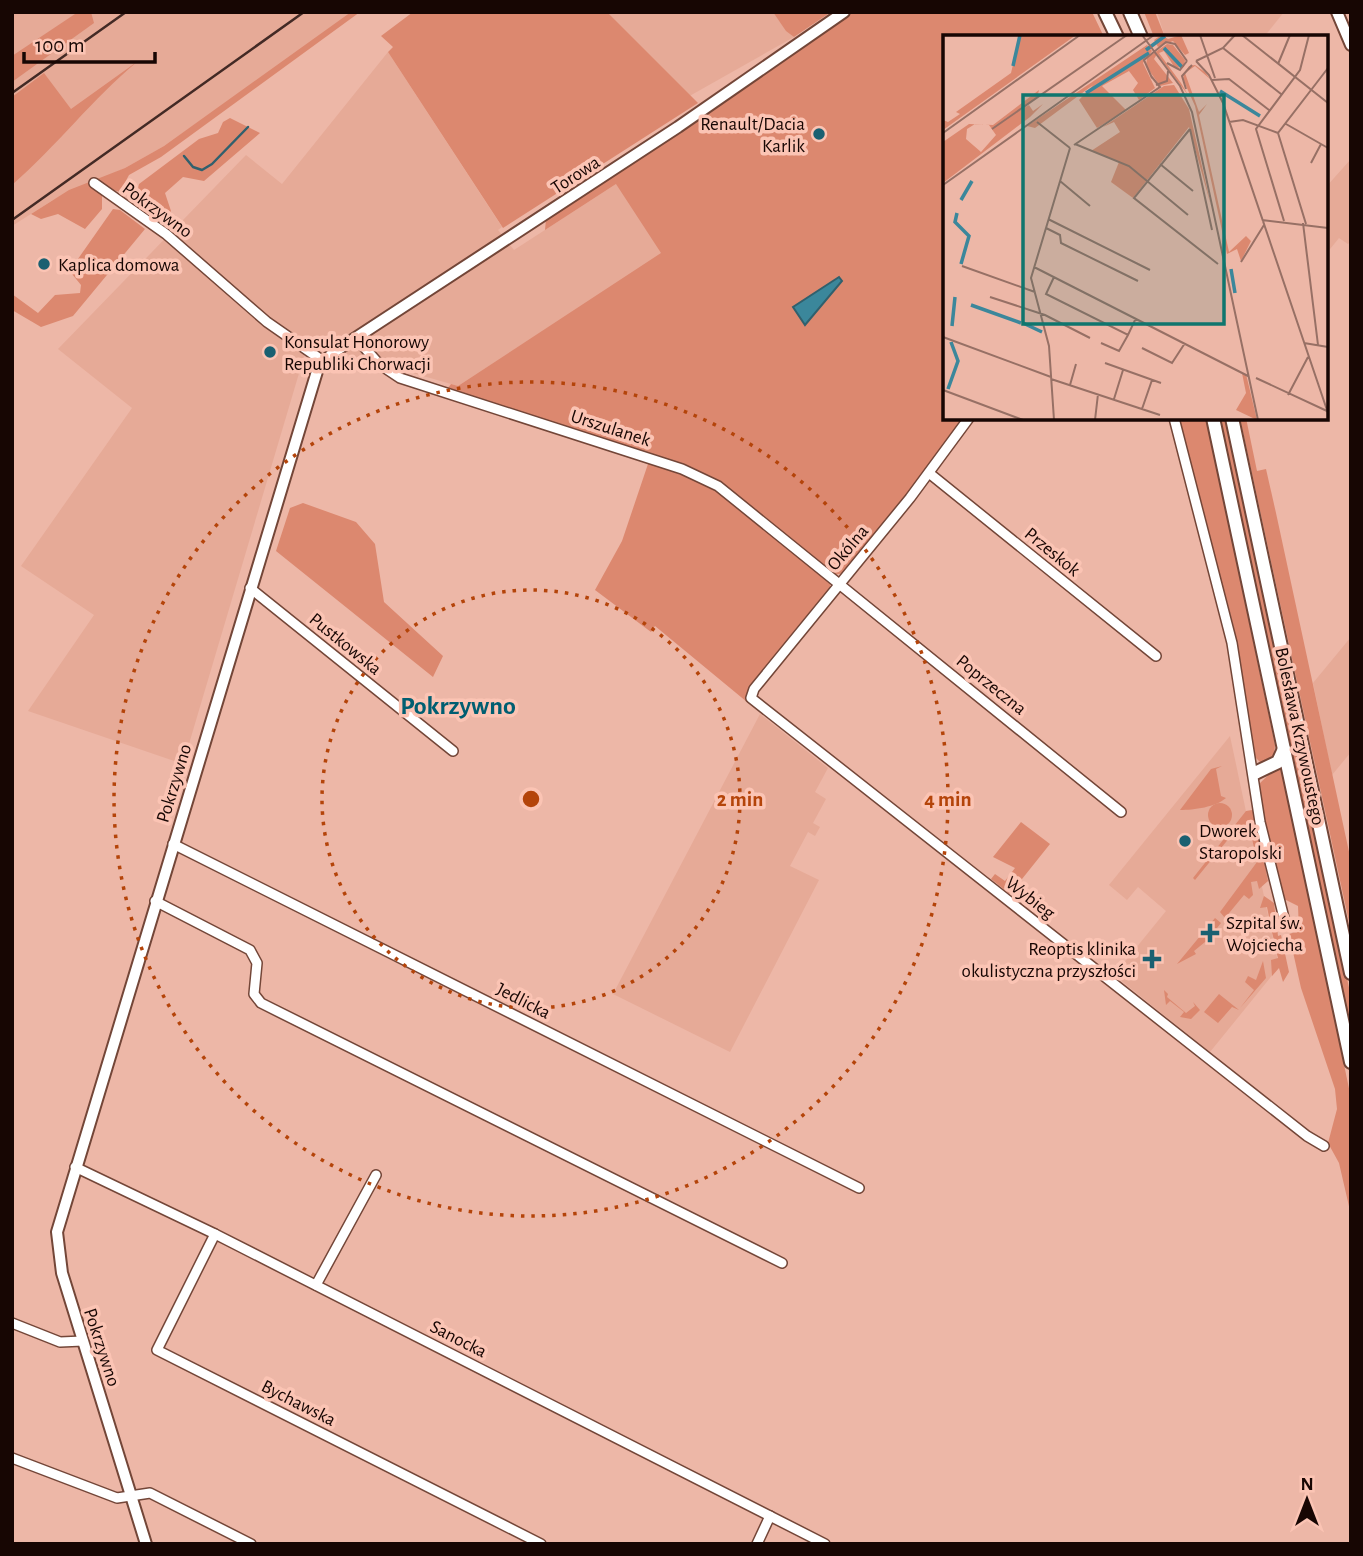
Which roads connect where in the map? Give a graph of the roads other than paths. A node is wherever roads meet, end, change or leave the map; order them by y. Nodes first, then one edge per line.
1 (844, 12) edge
2 (1105, 12) edge
3 (1130, 12) edge
4 (1337, 12) edge
5 (1116, 35) edge
6 (1140, 35) edge
7 (1351, 45) edge
8 (94, 183) dead end
9 (356, 338) junction
10 (323, 361) junction
11 (967, 420) edge
12 (1175, 420) edge
13 (1213, 420) edge
14 (1232, 420) edge
15 (929, 474) junction
16 (840, 583) junction
17 (250, 588) junction
18 (1156, 656) dead end
19 (751, 698) joint
20 (1284, 748) junction
21 (453, 751) dead end
22 (1255, 773) junction
23 (1121, 812) dead end
24 (173, 844) junction
25 (155, 901) junction
26 (1284, 918) dead end
27 (1351, 973) edge
28 (1351, 1062) edge
29 (1324, 1146) dead end
30 (75, 1167) junction
31 (376, 1175) dead end
32 (859, 1188) dead end
33 (215, 1234) junction
34 (782, 1263) dead end
35 (316, 1285) junction
36 (12, 1323) edge
37 (83, 1341) junction
38 (12, 1458) edge
39 (133, 1496) junction
40 (770, 1516) junction
41 (146, 1544) edge
42 (251, 1544) edge
43 (541, 1544) edge
44 (757, 1544) edge
45 (825, 1544) edge

1 - 9 street, Torowa
2 - 5 main road
3 - 6 main road
4 - 7 street
8 - 10 street, Pokrzywno
9 - 10 street, Torowa
9 - 16 street, Urszulanek
10 - 17 street, Pokrzywno
11 - 15 street, Okólna
12 - 22 street
13 - 20 main road, Bolesława Krzywoustego
14 - 27 main road, Bolesława Krzywoustego
15 - 16 street, Okólna
15 - 18 street, Przeskok
16 - 19 street, Okólna
16 - 23 street, Poprzeczna
17 - 21 street, Pustkowska
17 - 24 street, Pokrzywno
19 - 29 street, Wybieg
20 - 22 main road
20 - 28 main road, Bolesława Krzywoustego
22 - 26 street
24 - 25 street, Pokrzywno
24 - 32 street, Jedlicka
25 - 30 street, Pokrzywno
25 - 34 street
30 - 33 street, Sanocka
30 - 37 street, Pokrzywno
31 - 35 street
33 - 35 street, Sanocka
33 - 43 street, Bychawska
35 - 40 street, Sanocka
36 - 37 street
37 - 39 street, Pokrzywno
38 - 39 street
39 - 41 street, Pokrzywno
39 - 42 street
40 - 44 street
40 - 45 street, Sanocka

